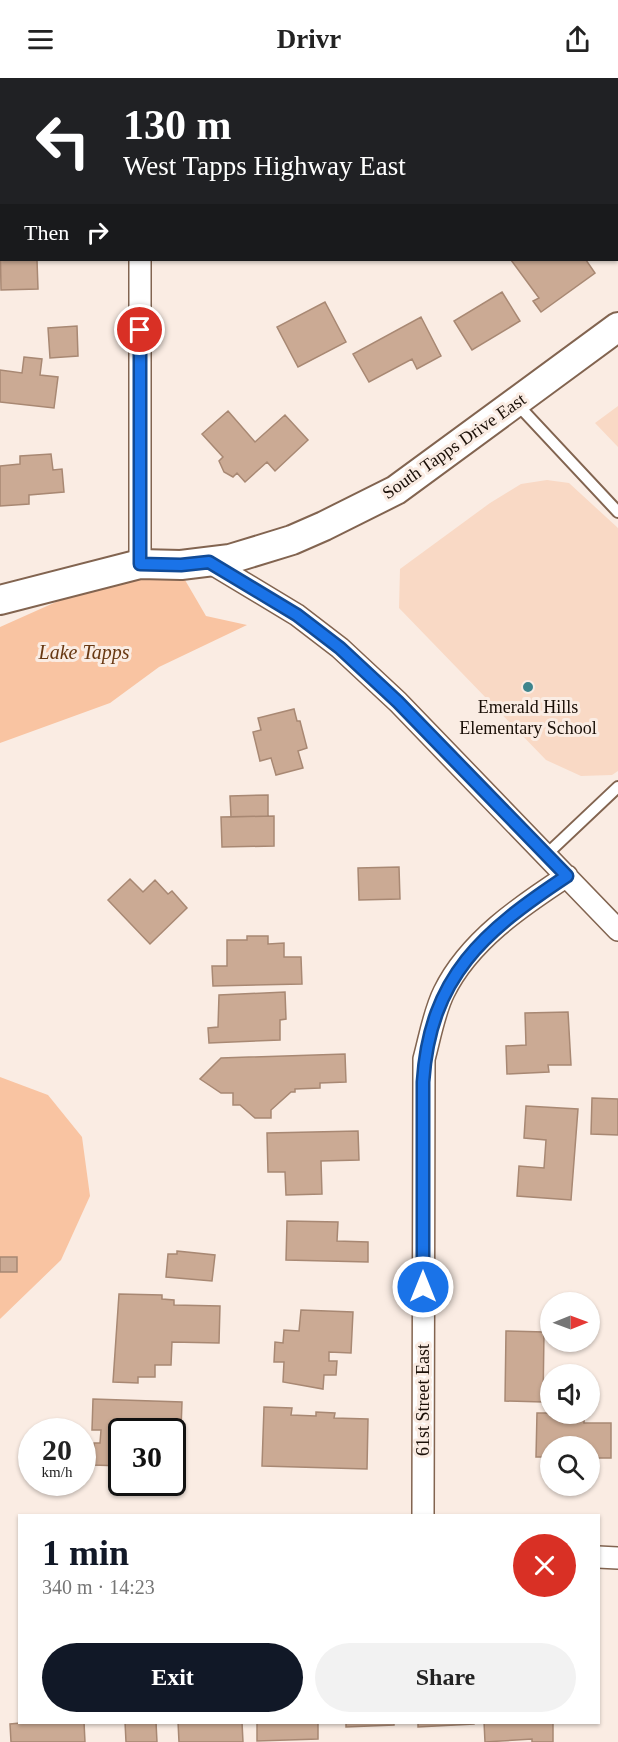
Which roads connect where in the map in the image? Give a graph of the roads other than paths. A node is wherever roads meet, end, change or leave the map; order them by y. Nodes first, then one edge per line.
1 (140, 261) edge
2 (618, 327) edge
3 (517, 404) junction
4 (618, 512) edge
5 (209, 562) junction
6 (140, 564) junction
7 (0, 600) edge
8 (618, 787) edge
9 (547, 854) junction
10 (567, 876) junction
11 (618, 930) edge
12 (423, 1514) edge
13 (600, 1557) edge
14 (618, 1558) edge

1 - 6 street
2 - 3 street, South Tapps Drive East
3 - 4 lane
3 - 5 street, South Tapps Drive East
5 - 6 street, South Tapps Drive East
5 - 9 street
6 - 7 street, South Tapps Drive East
8 - 9 lane
9 - 10 street
10 - 11 street
10 - 12 street, 61st Street East
13 - 14 street

